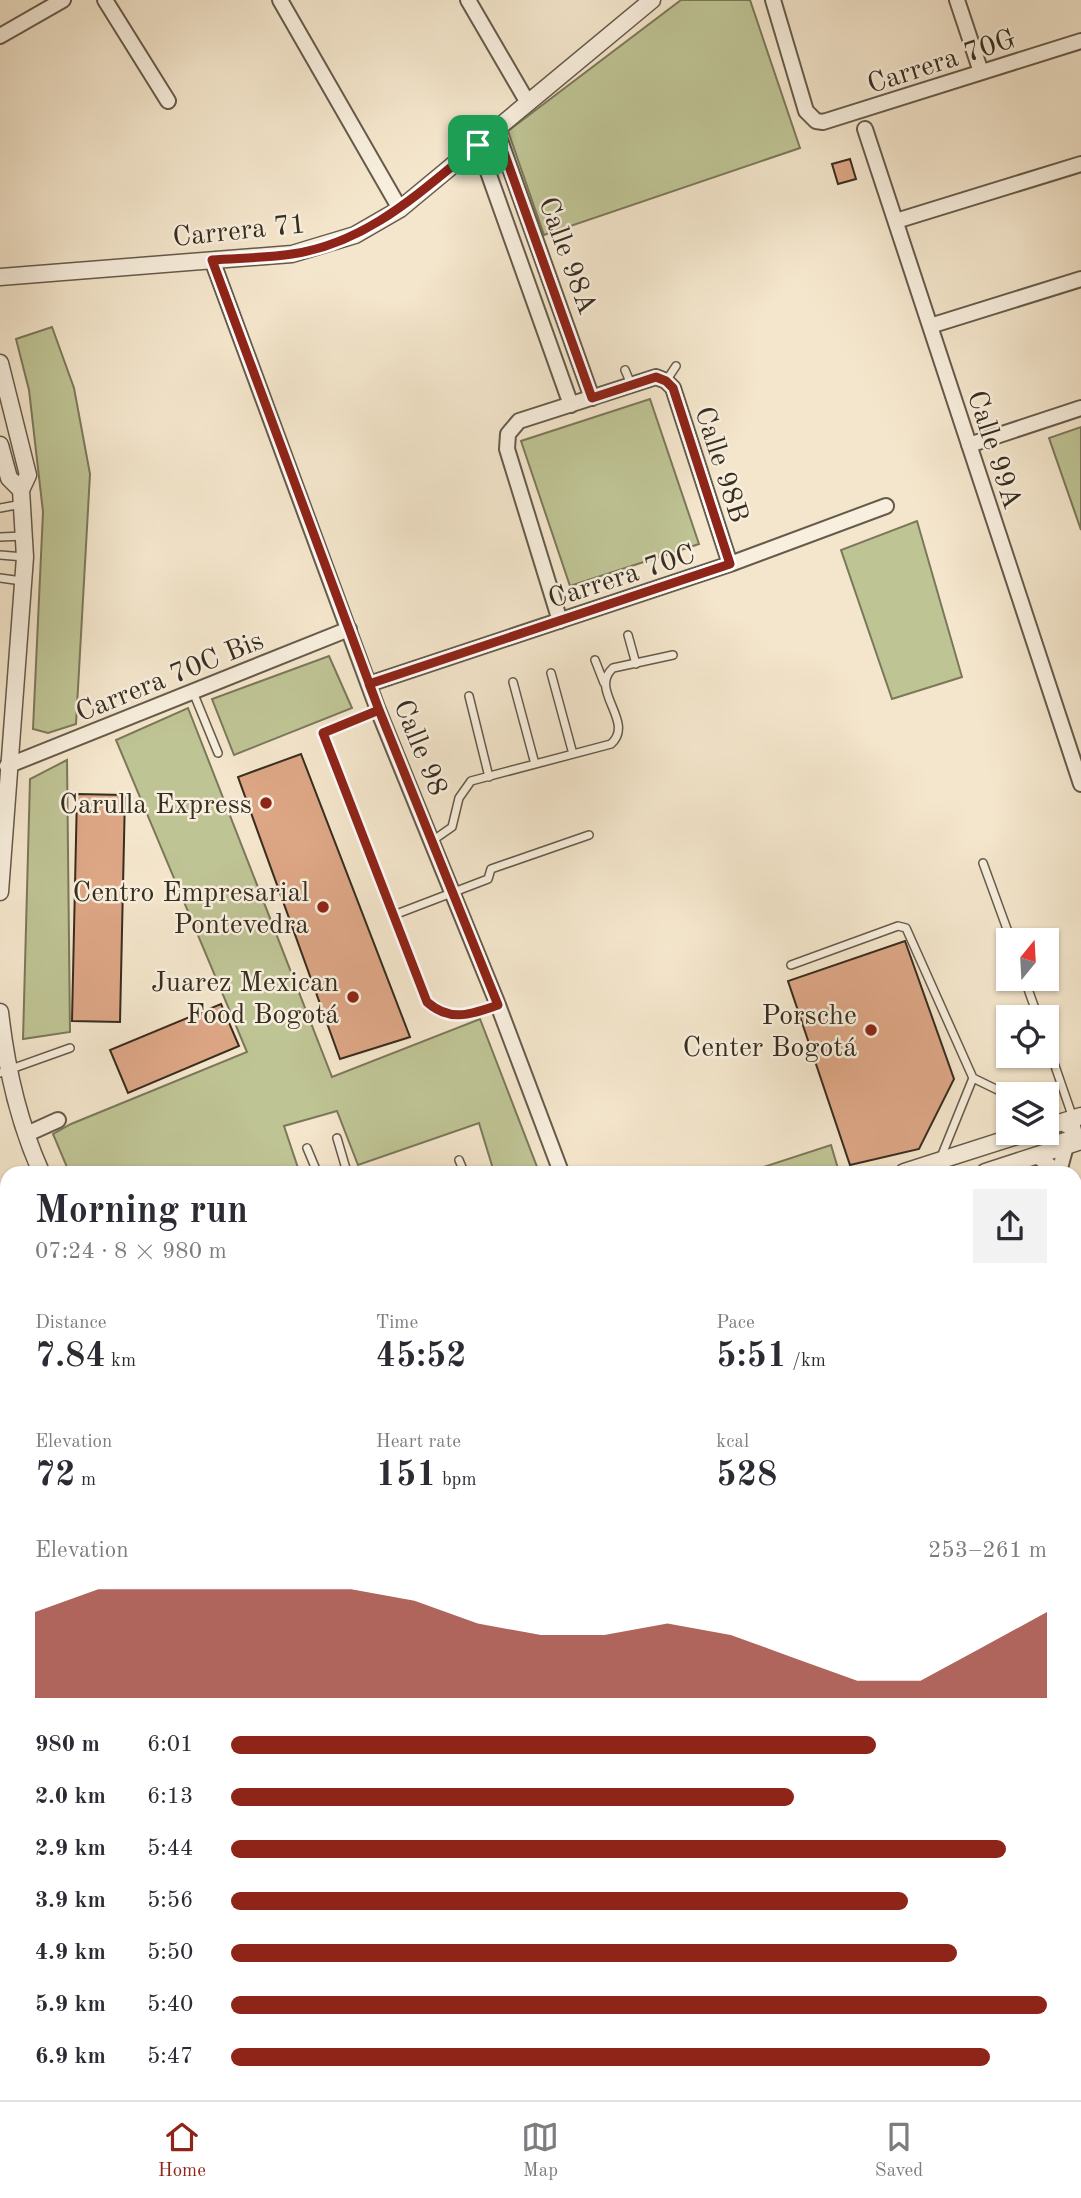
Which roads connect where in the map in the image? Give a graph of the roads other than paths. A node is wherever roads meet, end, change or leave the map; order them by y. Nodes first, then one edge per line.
1 (63, 0) edge
2 (105, 0) edge
3 (280, 0) edge
4 (468, 0) edge
5 (652, 0) edge
6 (773, 0) edge
7 (957, 0) edge
8 (0, 36) edge
9 (1081, 41) edge
10 (981, 72) junction
11 (168, 102) dead end
12 (528, 103) junction
13 (865, 129) dead end
14 (496, 130) junction
15 (478, 145) junction
16 (1081, 164) edge
17 (400, 209) junction
18 (895, 222) junction
19 (212, 260) junction
20 (0, 277) edge
21 (1081, 279) edge
22 (930, 326) junction
23 (0, 363) edge
24 (676, 366) dead end
25 (625, 370) dead end
26 (666, 381) junction
27 (632, 385) junction
28 (592, 398) junction
29 (570, 405) junction
30 (1081, 408) edge
31 (0, 445) edge
32 (970, 445) junction
33 (22, 497) junction
34 (886, 506) dead end
35 (0, 508) edge
36 (24, 536) junction
37 (0, 537) edge
38 (0, 555) edge
39 (25, 557) junction
40 (730, 564) junction
41 (0, 578) edge
42 (23, 582) junction
43 (560, 621) junction
44 (349, 629) junction
45 (628, 635) dead end
46 (673, 655) dead end
47 (595, 660) dead end
48 (636, 664) junction
49 (551, 673) dead end
50 (513, 682) dead end
51 (604, 683) junction
52 (369, 684) junction
53 (193, 692) junction
54 (469, 696) dead end
55 (379, 710) junction
56 (218, 753) dead end
57 (573, 754) junction
58 (535, 764) junction
59 (4, 767) edge
60 (489, 777) junction
61 (1081, 784) edge
62 (3, 793) edge
63 (589, 835) dead end
64 (432, 841) junction
65 (983, 863) dead end
66 (0, 892) edge
67 (453, 893) junction
68 (394, 915) junction
69 (1007, 928) edge
70 (791, 965) dead end
71 (498, 1005) junction
72 (0, 1012) edge
73 (70, 1048) dead end
74 (3, 1051) edge
75 (1053, 1068) edge
76 (5, 1073) edge
77 (973, 1078) junction
78 (996, 1089) edge
79 (58, 1121) dead end
80 (1066, 1121) edge
81 (27, 1134) junction
82 (337, 1138) dead end
83 (996, 1143) edge
84 (1074, 1143) edge
85 (307, 1148) dead end
86 (1037, 1156) junction
87 (459, 1160) dead end
88 (940, 1161) junction
89 (39, 1166) edge
90 (314, 1166) edge
91 (345, 1166) edge
92 (462, 1166) edge
93 (559, 1166) edge
94 (924, 1166) edge
95 (1004, 1166) edge
96 (1050, 1166) edge
97 (1061, 1166) edge

1 - 8 street
2 - 11 street
3 - 17 street
4 - 12 street
5 - 12 street, Carrera 71
6 - 10 street, Carrera 70G
7 - 10 street
9 - 10 street, Carrera 70G
12 - 14 street, Carrera 71
13 - 18 street, Calle 99A
14 - 15 street, Carrera 71
14 - 28 street, Calle 98A
15 - 17 street, Carrera 71
15 - 29 street, Calle 98A
16 - 18 street
17 - 19 street, Carrera 71
18 - 22 street, Calle 99A
19 - 20 street, Carrera 71
19 - 44 street, Calle 98
21 - 22 street
22 - 32 street, Calle 99A
23 - 33 street
24 - 26 lane
25 - 27 lane
26 - 27 street
26 - 40 street, Calle 98B
27 - 28 street
28 - 29 street
29 - 43 street
30 - 32 street
31 - 33 street
32 - 61 street, Calle 99A
33 - 35 lane
33 - 36 street
34 - 40 street, Carrera 70C
36 - 37 lane
36 - 39 street
38 - 39 lane
39 - 42 street
40 - 43 street, Carrera 70C
41 - 42 lane
42 - 59 street
43 - 52 street, Carrera 70C
44 - 52 street, Calle 98
44 - 53 street, Carrera 70C Bis
45 - 48 lane
46 - 48 lane
47 - 51 lane
48 - 51 lane
49 - 57 lane
50 - 58 lane
51 - 57 lane
52 - 55 street, Calle 98
53 - 56 lane
53 - 59 street, Carrera 70C Bis
54 - 60 lane
55 - 64 street, Calle 98
55 - 68 lane
57 - 58 lane
58 - 60 lane
59 - 62 street
60 - 64 lane
62 - 66 street
63 - 67 lane
64 - 67 street, Calle 98
65 - 69 lane
67 - 68 lane
67 - 71 street, Calle 98
68 - 71 lane
70 - 77 lane
71 - 93 street, Calle 98
72 - 74 street
73 - 76 lane
74 - 76 street
75 - 80 lane
76 - 81 street
77 - 78 lane
77 - 88 lane
79 - 81 street
80 - 86 street
81 - 89 street
82 - 91 lane
83 - 88 street
84 - 86 street
84 - 97 street
85 - 90 lane
86 - 95 street
86 - 96 street
87 - 92 lane
88 - 94 street

